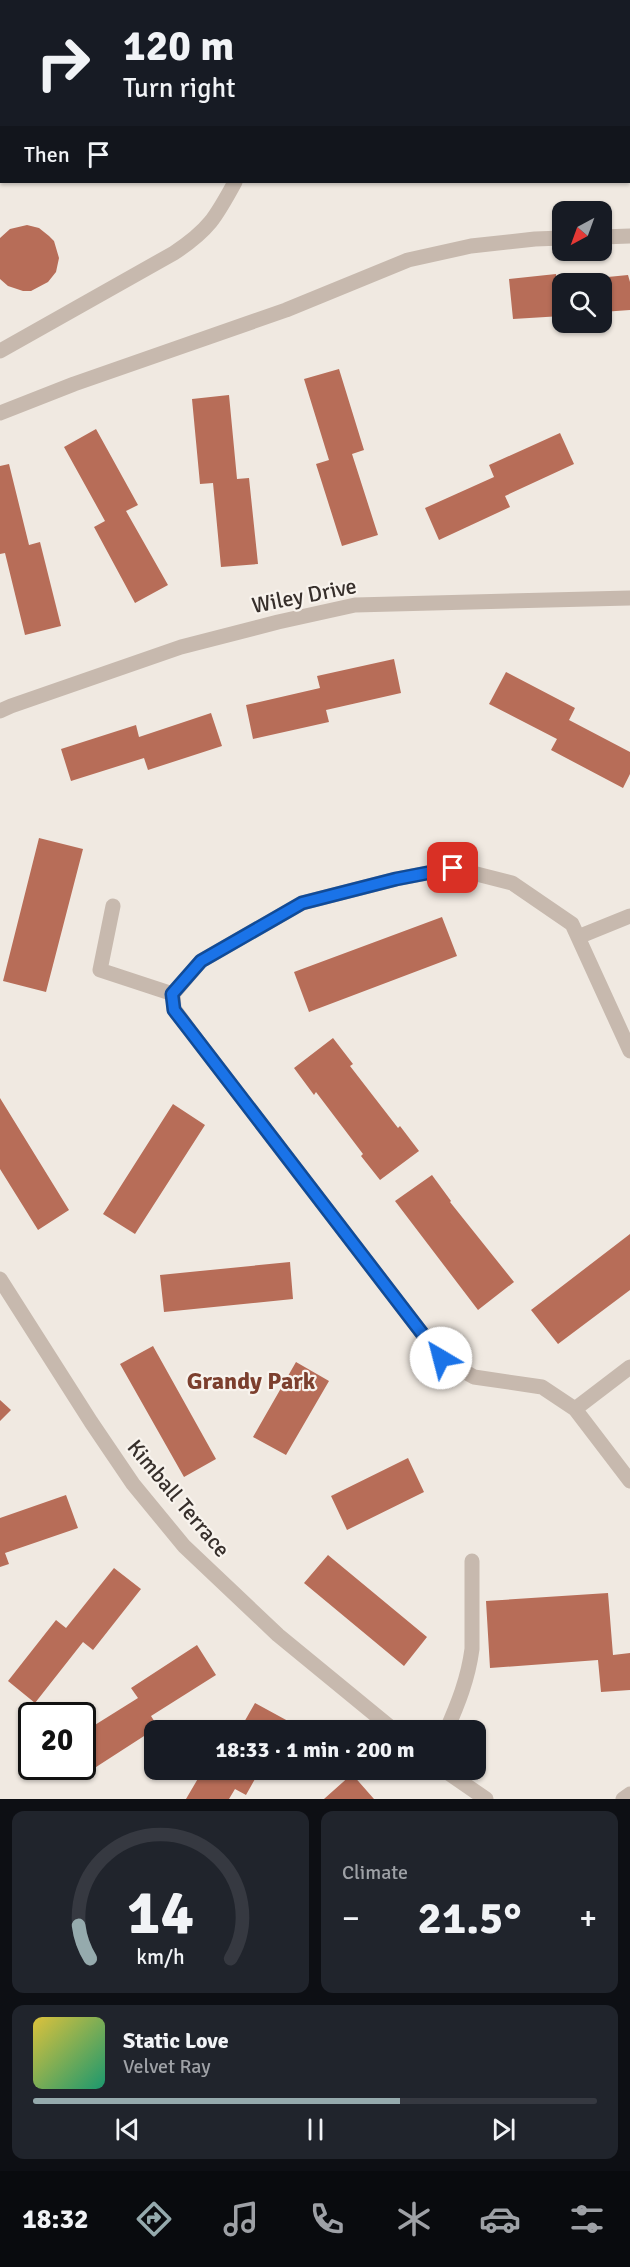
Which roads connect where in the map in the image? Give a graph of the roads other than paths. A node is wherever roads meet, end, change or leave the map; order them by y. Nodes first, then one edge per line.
1 (234, 183) edge
2 (630, 236) edge
3 (612, 237) edge
4 (552, 238) edge
5 (0, 351) edge
6 (0, 413) edge
7 (630, 598) edge
8 (0, 711) edge
9 (113, 906) dead end
10 (630, 916) edge
11 (578, 937) junction
12 (172, 994) junction
13 (630, 1051) edge
14 (0, 1279) edge
15 (630, 1366) edge
16 (575, 1408) junction
17 (630, 1480) edge
18 (472, 1561) dead end
19 (382, 1720) edge
20 (451, 1720) edge
21 (458, 1780) edge
22 (630, 1794) edge
23 (486, 1799) edge
24 (623, 1799) edge

1 - 5 street
2 - 3 street
4 - 6 street
7 - 8 street, Wiley Drive
9 - 12 street
10 - 11 street
11 - 12 street
11 - 13 street
12 - 16 street
14 - 19 street, Kimball Terrace
15 - 16 street
16 - 17 street
18 - 20 street
21 - 23 street
22 - 24 street

